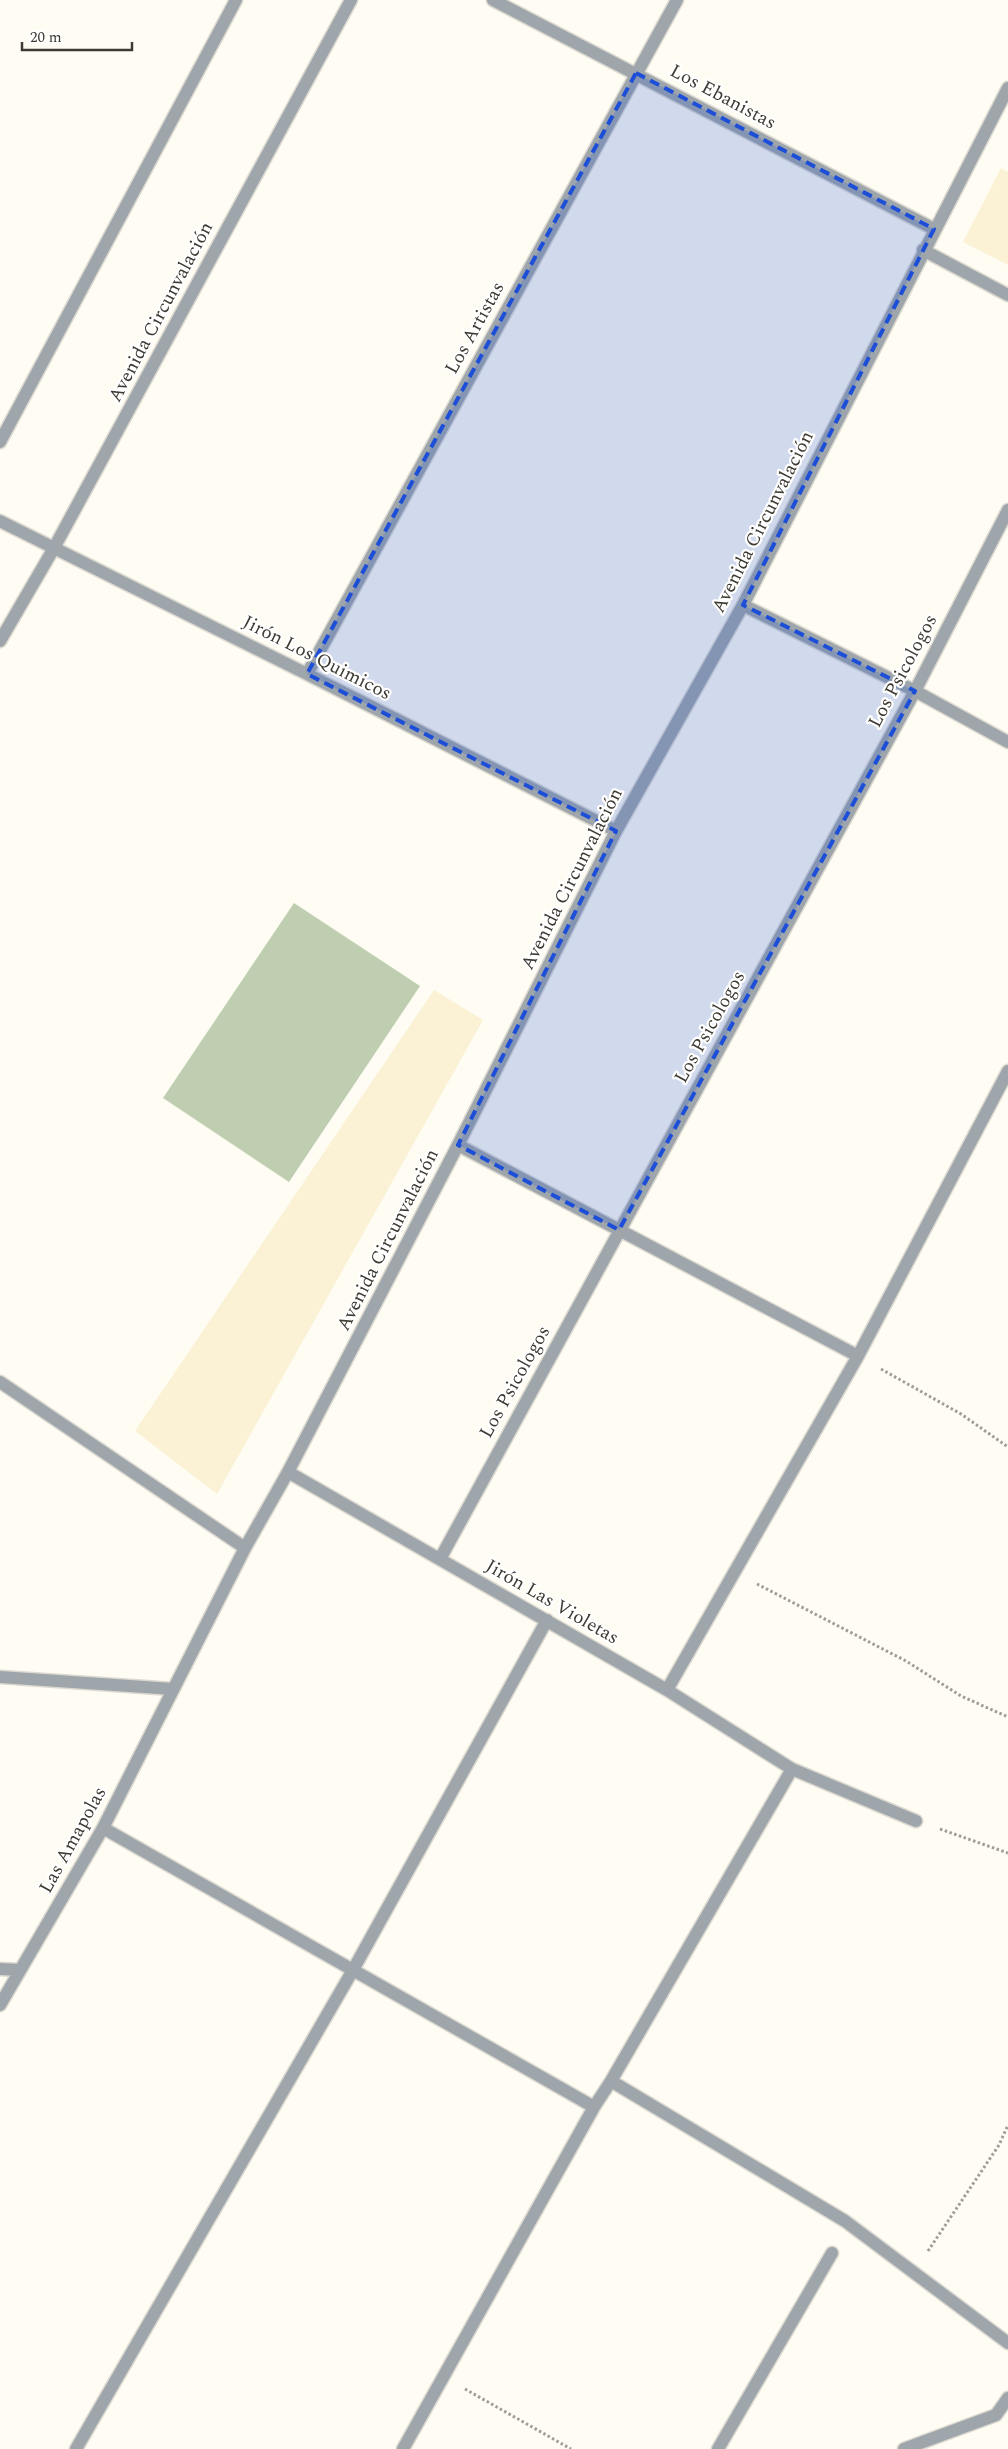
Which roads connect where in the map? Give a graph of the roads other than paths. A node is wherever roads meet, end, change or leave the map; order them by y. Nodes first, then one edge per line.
1 (236, 0) edge
2 (351, 0) edge
3 (493, 0) edge
4 (677, 0) edge
5 (636, 74) junction
6 (1008, 88) edge
7 (934, 229) junction
8 (923, 250) junction
9 (1008, 295) edge
10 (0, 442) edge
11 (1008, 510) edge
12 (0, 521) edge
13 (54, 548) junction
14 (743, 604) junction
15 (0, 641) edge
16 (307, 674) junction
17 (915, 691) junction
18 (1008, 742) edge
19 (616, 831) junction
20 (1008, 1071) edge
21 (458, 1145) junction
22 (620, 1230) junction
23 (858, 1356) junction
24 (0, 1382) edge
25 (288, 1472) junction
26 (246, 1548) junction
27 (440, 1559) junction
28 (547, 1620) junction
29 (0, 1677) edge
30 (172, 1689) junction
31 (667, 1690) junction
32 (792, 1769) junction
33 (916, 1821) road end
34 (103, 1828) junction
35 (0, 1969) edge
36 (20, 1970) junction
37 (353, 1970) junction
38 (0, 2005) edge
39 (611, 2081) junction
40 (594, 2107) junction
41 (832, 2253) dead end
42 (1008, 2343) edge
43 (1008, 2398) edge
44 (76, 2449) edge
45 (402, 2449) edge
46 (718, 2449) edge
47 (904, 2449) edge

1 - 10 street
2 - 13 street, Avenida Circunvalación
3 - 5 street, Los Ebanistas
4 - 5 street, Los Artistas
5 - 7 street, Los Ebanistas
5 - 16 street, Los Artistas
6 - 7 street, Avenida Circunvalación
7 - 8 street, Avenida Circunvalación
8 - 9 street
8 - 14 street, Avenida Circunvalación
11 - 17 street, Los Psicologos
12 - 13 street, Jirón Los Quimicos
13 - 15 street, Avenida Circunvalación
13 - 16 street, Jirón Los Quimicos
14 - 17 street
14 - 19 street, Avenida Circunvalación
16 - 19 street, Jirón Los Quimicos
17 - 18 street
17 - 22 street, Los Psicologos
19 - 21 street, Avenida Circunvalación
20 - 23 street
21 - 22 street
21 - 25 street, Avenida Circunvalación
22 - 23 street
22 - 27 street, Los Psicologos
23 - 31 street
24 - 26 street
25 - 26 street, Avenida Circunvalación
25 - 27 street, Jirón Las Violetas
26 - 30 street, Avenida Circunvalación
27 - 28 street, Jirón Las Violetas
28 - 31 street, Jirón Las Violetas
28 - 37 street
29 - 30 street
30 - 34 street, Las Amapolas
31 - 32 street, Jirón Las Violetas
32 - 33 street, Jirón Las Violetas
32 - 39 street
34 - 36 street, Las Amapolas
34 - 37 street
35 - 36 street
36 - 38 street, Las Amapolas
37 - 40 street
37 - 44 street
39 - 40 street
39 - 42 street
40 - 45 street
41 - 46 street
43 - 47 street

